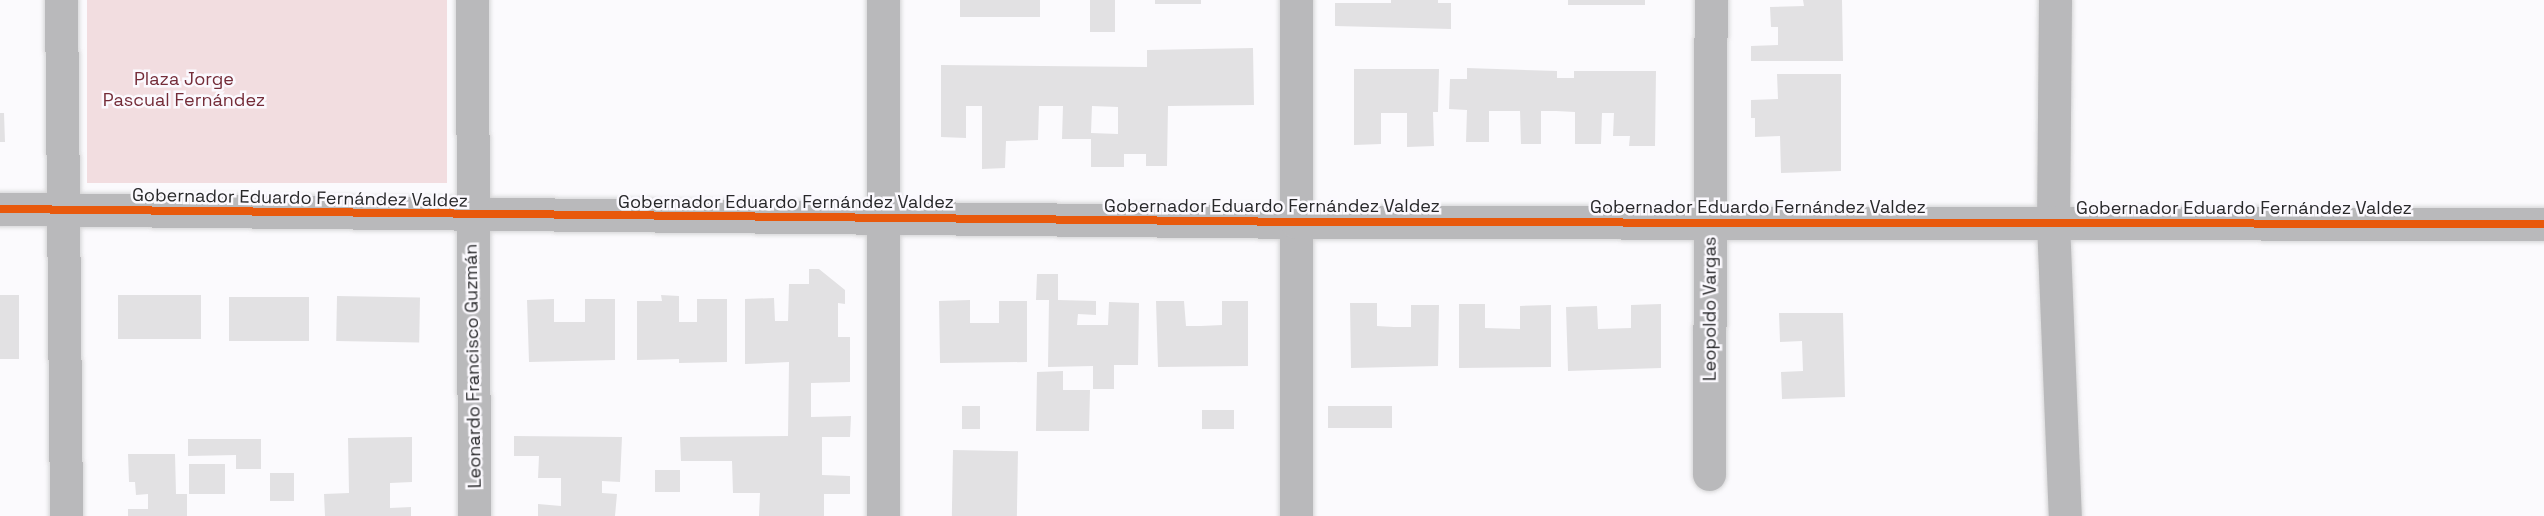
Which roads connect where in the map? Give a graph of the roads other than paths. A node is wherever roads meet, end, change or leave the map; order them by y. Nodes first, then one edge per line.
1 (61, 0) edge
2 (472, 0) edge
3 (883, 0) edge
4 (1296, 0) edge
5 (1711, 0) edge
6 (2055, 0) edge
7 (0, 209) edge
8 (63, 210) junction
9 (471, 216) junction
10 (884, 217) junction
11 (1296, 222) junction
12 (1711, 222) junction
13 (2053, 222) junction
14 (2544, 224) edge
15 (1709, 474) dead end
16 (66, 516) edge
17 (474, 516) edge
18 (883, 516) edge
19 (1296, 516) edge
20 (2065, 516) edge

1 - 8 street
2 - 9 street, Leonardo Francisco Guzmán
3 - 10 street
4 - 11 street
5 - 12 street, Leopoldo Vargas
6 - 13 street
7 - 8 street, Gobernador Eduardo Fernández Valdez
8 - 9 street, Gobernador Eduardo Fernández Valdez
8 - 16 street
9 - 10 street, Gobernador Eduardo Fernández Valdez
9 - 17 street, Leonardo Francisco Guzmán
10 - 11 street, Gobernador Eduardo Fernández Valdez
10 - 18 street
11 - 12 street, Gobernador Eduardo Fernández Valdez
11 - 19 street
12 - 13 street, Gobernador Eduardo Fernández Valdez
12 - 15 street, Leopoldo Vargas
13 - 14 street, Gobernador Eduardo Fernández Valdez
13 - 20 street

